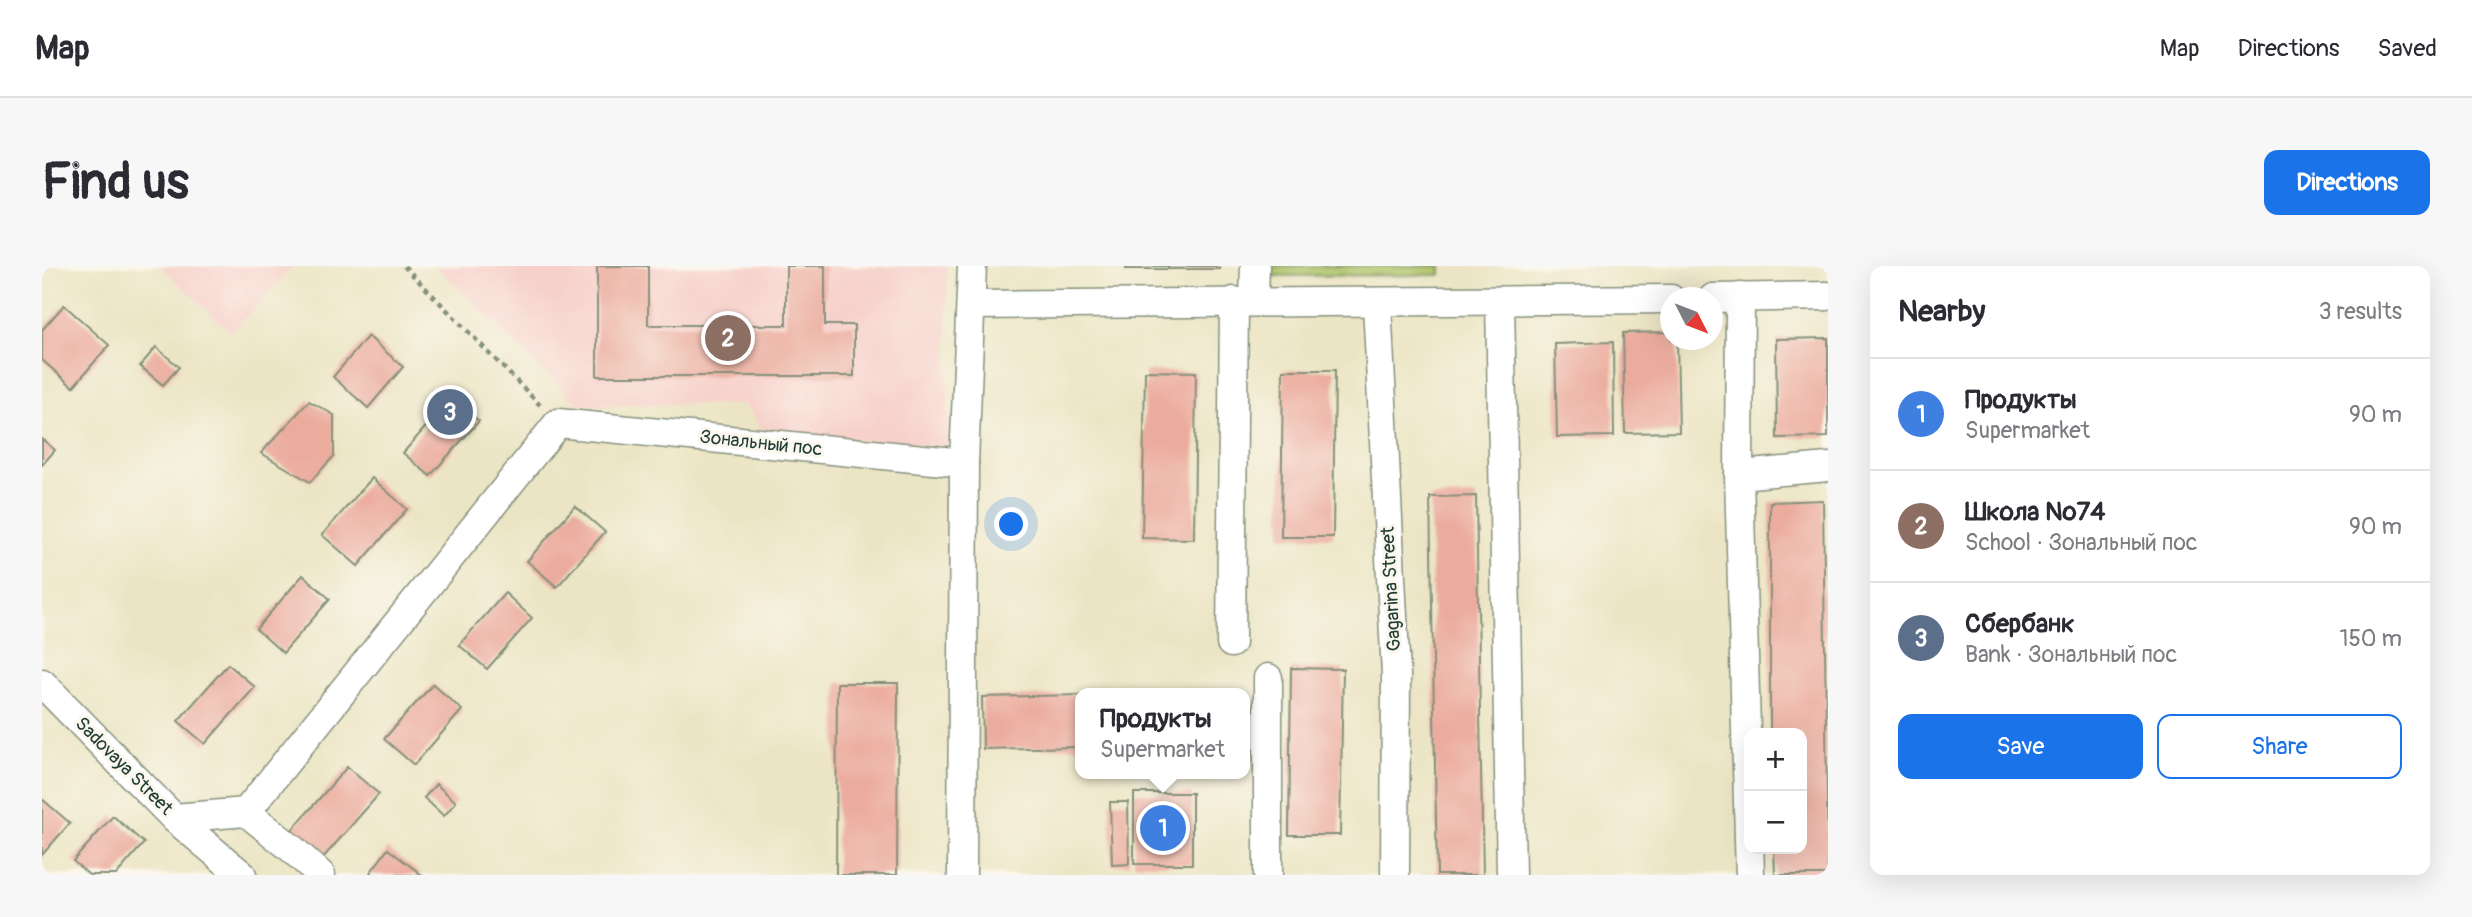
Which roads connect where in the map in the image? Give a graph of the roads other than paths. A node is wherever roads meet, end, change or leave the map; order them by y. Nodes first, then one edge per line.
1 (972, 266) edge
2 (1255, 266) edge
3 (1828, 296) edge
4 (1740, 297) junction
5 (1723, 298) edge
6 (1660, 299) edge
7 (1244, 301) junction
8 (1500, 302) junction
9 (1377, 304) junction
10 (971, 305) junction
11 (964, 463) junction
12 (1828, 467) edge
13 (1739, 475) junction
14 (1231, 643) dead end
15 (1268, 678) dead end
16 (42, 683) edge
17 (246, 813) junction
18 (174, 818) junction
19 (242, 875) edge
20 (321, 875) edge
21 (961, 875) edge
22 (1268, 875) edge
23 (1395, 875) edge
24 (1511, 875) edge
25 (1750, 875) edge

1 - 10 street
2 - 7 street
3 - 4 street
4 - 5 street
4 - 13 street
6 - 8 street
7 - 9 street
7 - 10 street
7 - 14 street
8 - 9 street
8 - 24 street
9 - 23 street, Gagarina Street
10 - 11 street
11 - 17 street, Зональный пос
11 - 21 street
12 - 13 street
13 - 25 street
15 - 22 street
16 - 18 street, Sadovaya Street
17 - 18 street, Sadovaya Street
17 - 20 street
18 - 19 street

